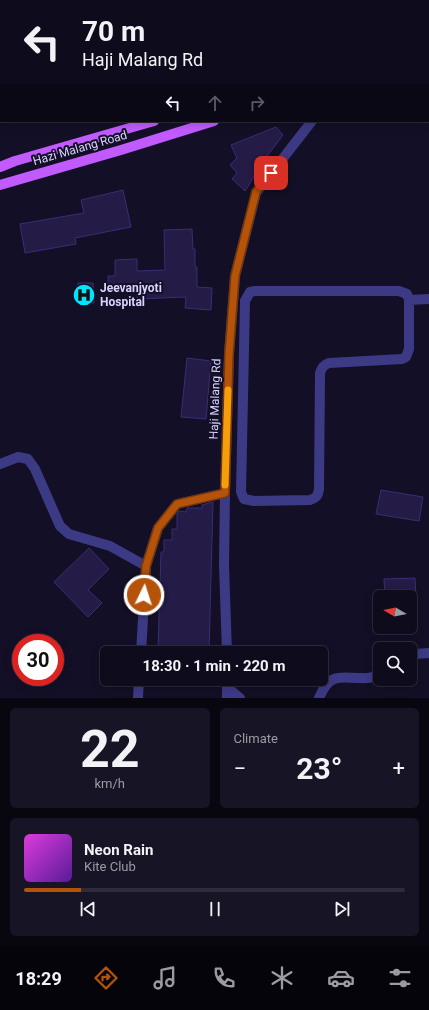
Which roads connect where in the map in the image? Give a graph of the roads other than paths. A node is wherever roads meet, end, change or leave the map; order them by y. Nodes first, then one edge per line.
1 (150, 122) edge
2 (211, 122) edge
3 (311, 122) edge
4 (56, 149) junction
5 (0, 167) edge
6 (60, 168) junction
7 (0, 185) edge
8 (429, 299) edge
9 (410, 300) junction
10 (0, 464) edge
11 (225, 493) junction
12 (146, 566) junction
13 (141, 646) edge
14 (227, 646) edge
15 (429, 653) edge
16 (417, 654) edge
17 (373, 677) edge
18 (139, 686) edge
19 (227, 688) edge
20 (138, 698) edge
21 (240, 698) edge
22 (319, 698) edge

1 - 4 main road, Hazi Malang Road
2 - 6 main road, Hazi Malang Road
3 - 11 street, Haji Malang Rd
4 - 5 main road, Hazi Malang Road
4 - 6 main road
6 - 7 main road, Hazi Malang Road
8 - 9 street
9 - 9 street
10 - 12 street
11 - 12 street
11 - 14 street, Haji Malang Rd
12 - 13 street
15 - 16 street
17 - 22 street
18 - 20 street
19 - 21 street

